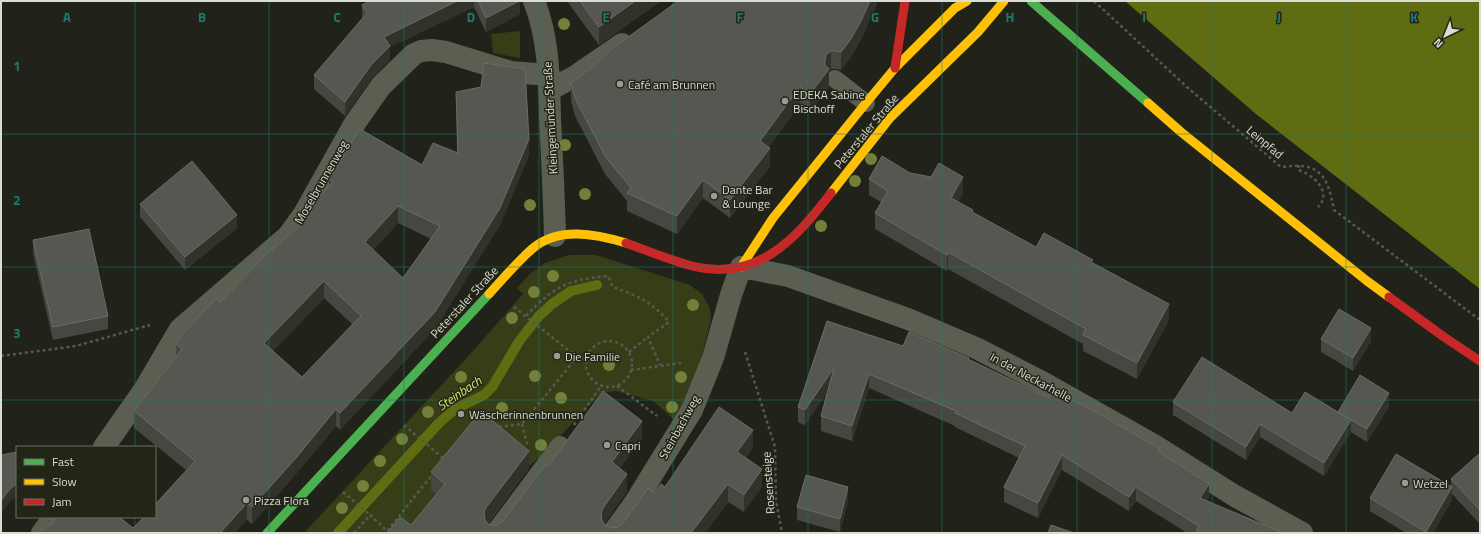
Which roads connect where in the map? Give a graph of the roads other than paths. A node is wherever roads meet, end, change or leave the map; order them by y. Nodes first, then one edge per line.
1 (534, 1) edge
2 (905, 1) edge
3 (966, 1) edge
4 (1004, 1) edge
5 (1030, 1) edge
6 (637, 33) edge
7 (895, 68) junction
8 (835, 79) dead end
9 (549, 83) junction
10 (866, 103) junction
11 (555, 236) junction
12 (741, 267) junction
13 (1480, 361) edge
14 (560, 445) road end
15 (105, 446) edge
16 (53, 518) edge
17 (42, 533) edge
18 (267, 533) edge
19 (494, 533) edge
20 (613, 533) edge
21 (1302, 533) edge

1 - 9 street, Kleingemünder Straße
2 - 7 main road
3 - 7 main road, Peterstaler Straße
4 - 12 main road, Peterstaler Straße
5 - 13 main road
6 - 9 street
7 - 10 main road, Peterstaler Straße
8 - 10 lane
9 - 11 street, Kleingemünder Straße
9 - 15 street, Moselbrunnenweg
10 - 12 main road, Peterstaler Straße
11 - 12 main road, Peterstaler Straße
11 - 18 main road, Peterstaler Straße
12 - 20 street, Steinbachweg
12 - 21 street, In der Neckarhelle
14 - 19 lane
16 - 17 street

